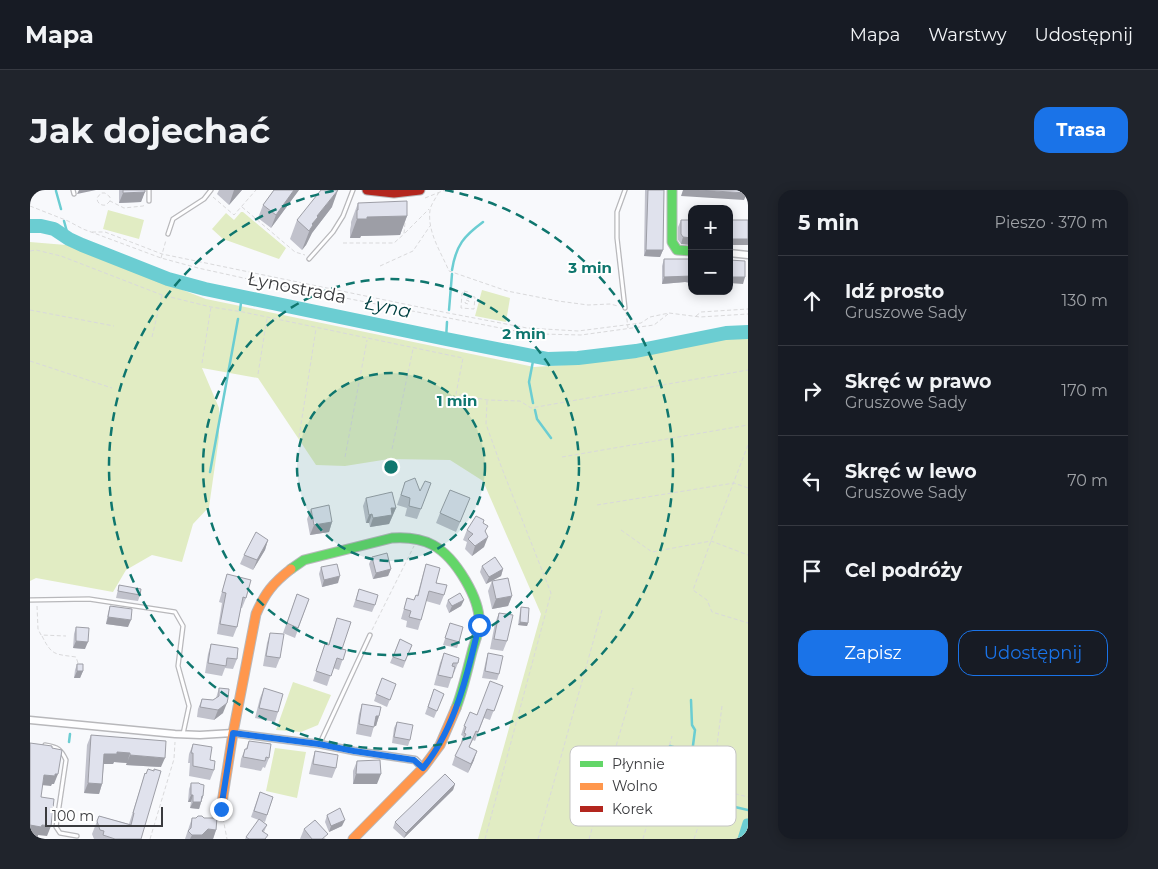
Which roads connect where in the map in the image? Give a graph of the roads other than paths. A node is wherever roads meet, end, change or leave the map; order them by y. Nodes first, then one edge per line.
1 (149, 190) edge
2 (353, 190) edge
3 (368, 190) edge
4 (420, 190) edge
5 (625, 190) edge
6 (672, 190) edge
7 (210, 192) edge
8 (149, 201) road end
9 (168, 234) road end
10 (688, 251) edge
11 (733, 253) edge
12 (748, 255) edge
13 (309, 259) dead end
14 (625, 308) road end
15 (30, 600) edge
16 (370, 635) road end
17 (30, 720) edge
18 (233, 733) junction
19 (183, 734) junction
20 (38, 744) edge
21 (319, 744) junction
22 (423, 768) junction
23 (221, 809) road end
24 (77, 836) dead end
25 (353, 839) edge

1 - 8 lane
2 - 13 lane
3 - 4 street
5 - 14 lane
6 - 10 street
7 - 9 lane
11 - 12 street
15 - 19 lane
16 - 21 lane
17 - 19 street
18 - 19 street
18 - 21 street
18 - 22 street
18 - 23 street
20 - 24 lane
21 - 22 street
22 - 25 street

